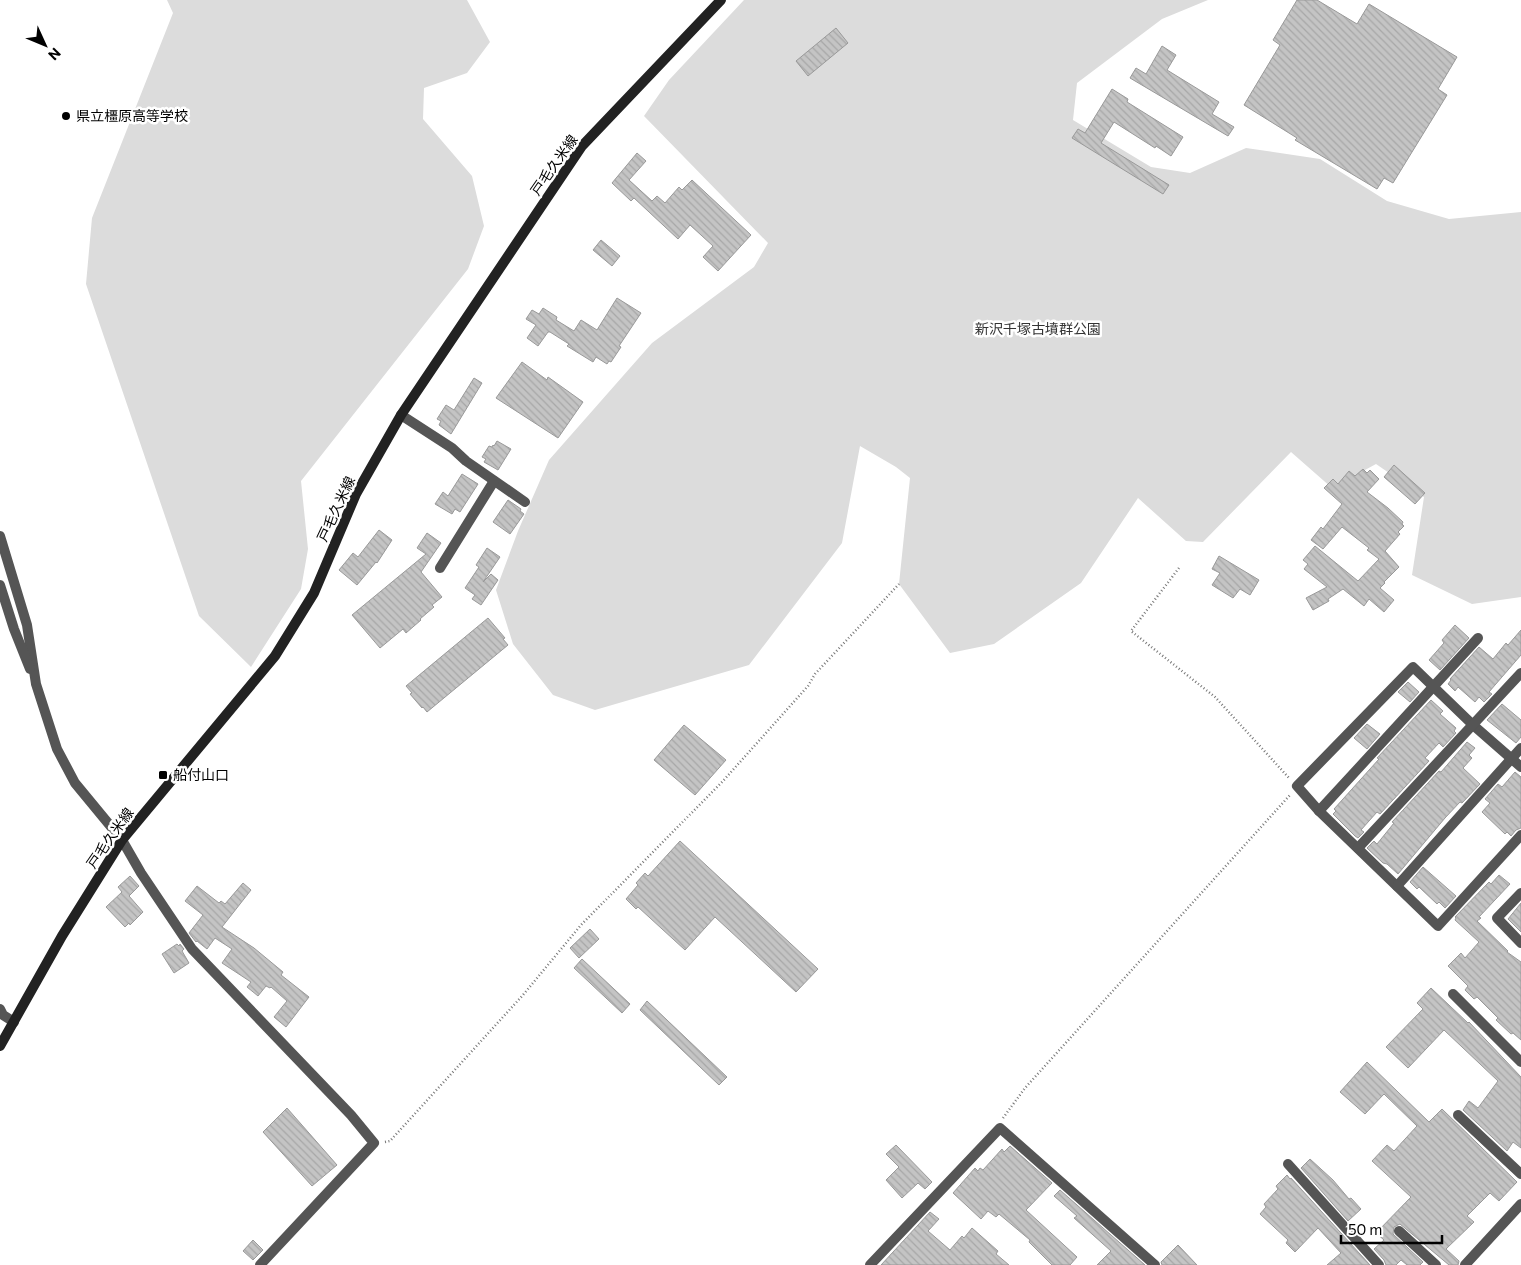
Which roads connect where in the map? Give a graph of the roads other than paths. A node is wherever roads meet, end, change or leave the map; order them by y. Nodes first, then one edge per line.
1 (721, 0) edge
2 (401, 415) junction
3 (494, 481) junction
4 (526, 502) dead end
5 (0, 536) edge
6 (440, 568) dead end
7 (0, 585) edge
8 (1478, 638) dead end
9 (1521, 673) edge
10 (36, 684) junction
11 (1434, 687) junction
12 (1473, 725) junction
13 (1521, 748) edge
14 (1511, 759) junction
15 (1521, 768) edge
16 (1319, 810) junction
17 (1521, 835) edge
18 (122, 840) junction
19 (1358, 848) junction
20 (1397, 886) junction
21 (1521, 893) edge
22 (1521, 944) edge
23 (1452, 994) dead end
24 (0, 1009) edge
25 (14, 1022) junction
26 (0, 1046) edge
27 (1521, 1062) edge
28 (1458, 1115) dead end
29 (1288, 1164) dead end
30 (1521, 1174) edge
31 (1521, 1204) edge
32 (1399, 1230) dead end
33 (1471, 1263) edge
34 (260, 1265) edge
35 (870, 1265) edge
36 (1155, 1265) edge
37 (1379, 1265) edge
38 (1436, 1265) edge

1 - 2 main road, 戸毛久米線
2 - 3 street
2 - 18 main road, 戸毛久米線
3 - 4 street
3 - 6 street
5 - 10 street
7 - 10 street
8 - 11 street
9 - 12 street
10 - 18 street
11 - 12 street
11 - 16 street
11 - 16 street
12 - 14 street
12 - 19 street
13 - 14 street
14 - 15 street
14 - 20 street
16 - 19 street
17 - 20 street
18 - 25 main road, 戸毛久米線
18 - 34 street
19 - 20 street
21 - 22 street
23 - 27 street
24 - 25 street
25 - 26 main road, 戸毛久米線
28 - 30 street
29 - 37 street
31 - 33 street
32 - 38 street
35 - 36 street

